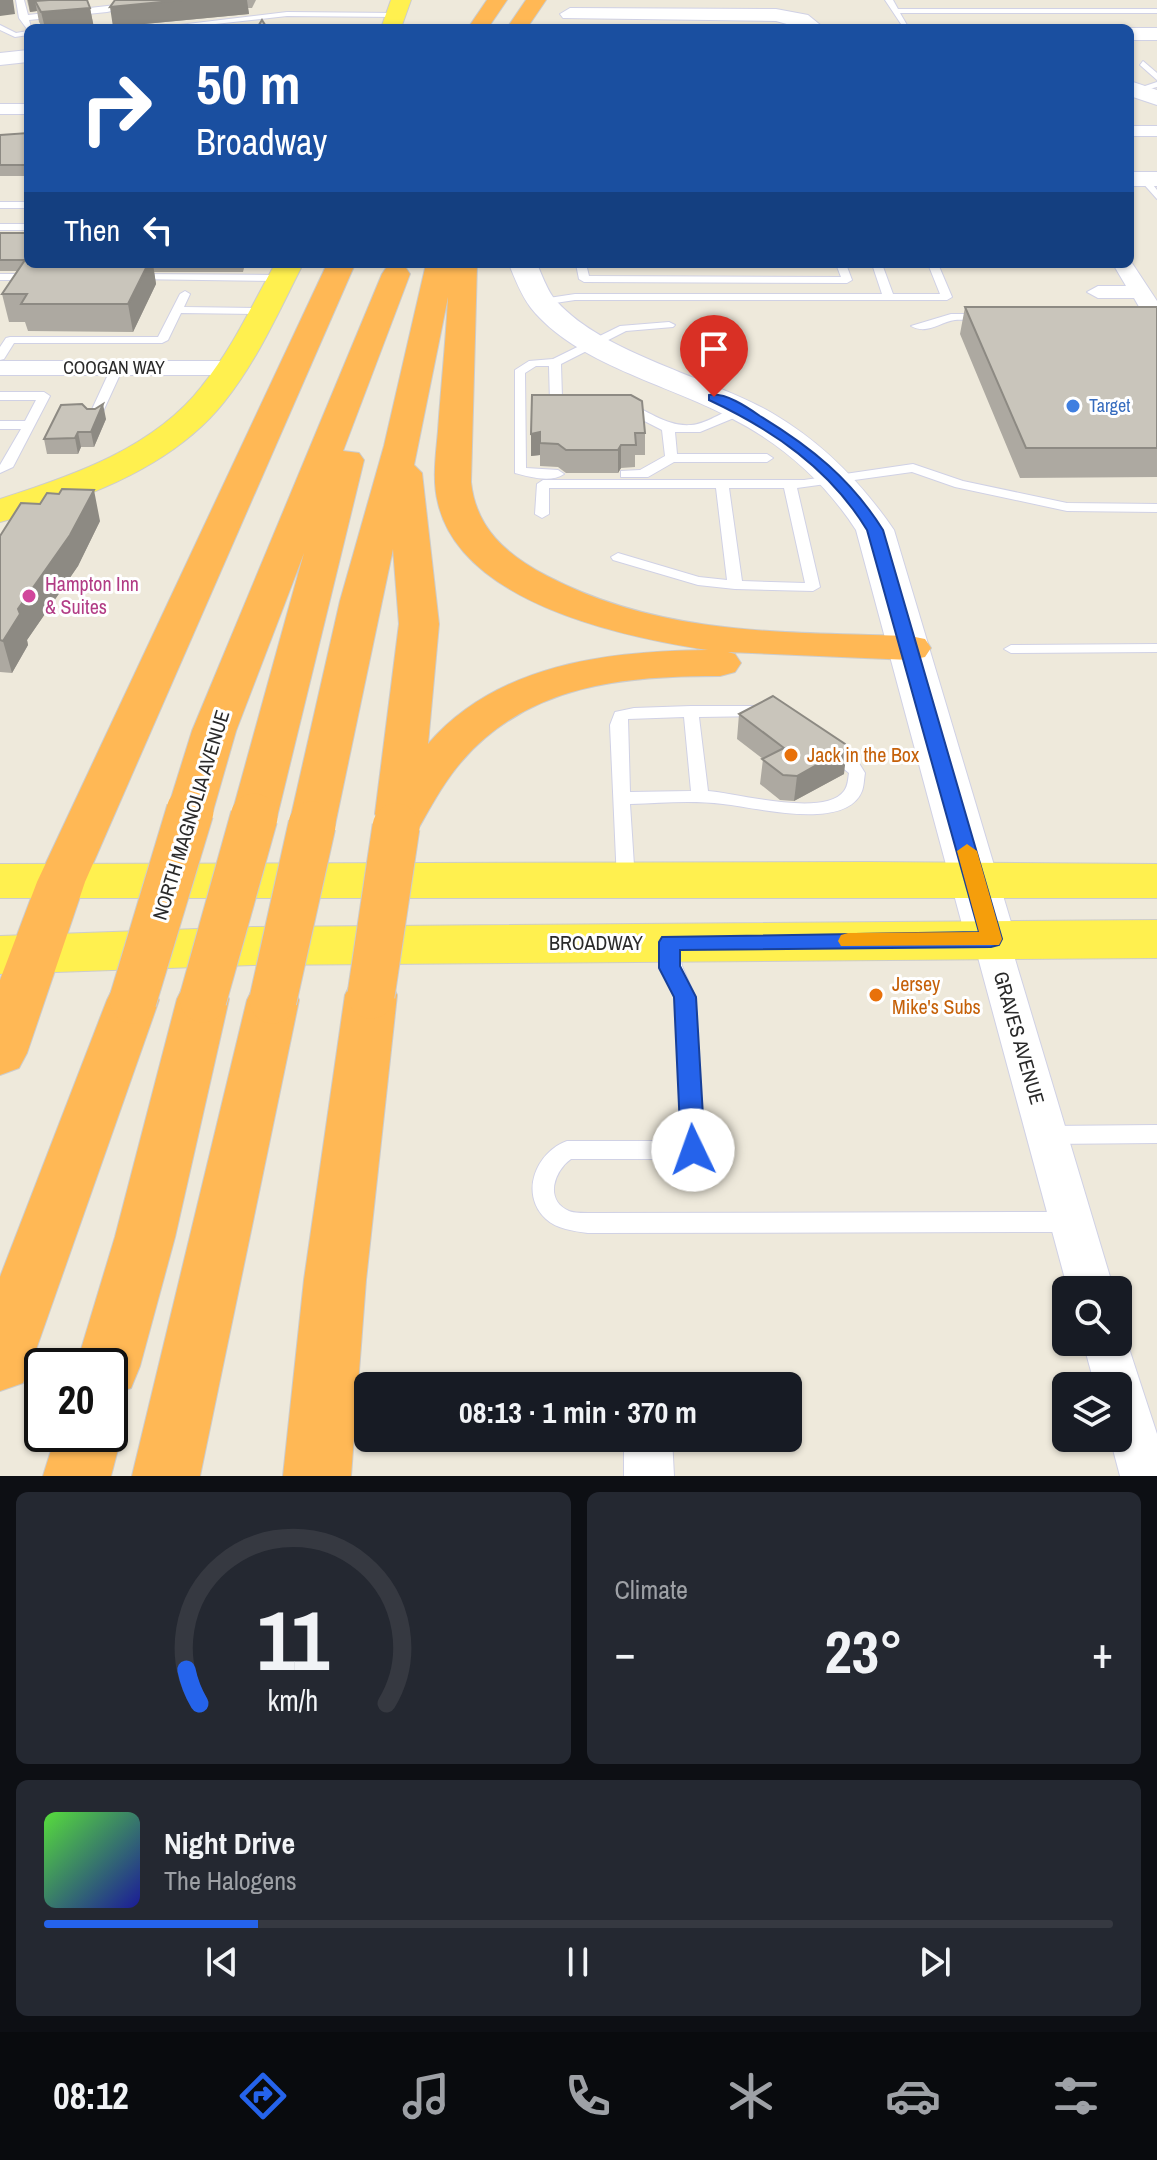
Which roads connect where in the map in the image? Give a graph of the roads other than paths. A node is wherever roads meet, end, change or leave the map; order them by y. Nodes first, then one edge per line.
1 (20, 0) edge
2 (93, 0) edge
3 (156, 0) edge
4 (497, 0) edge
5 (536, 0) edge
6 (889, 0) edge
7 (987, 0) edge
8 (1076, 0) edge
9 (98, 11) junction
10 (895, 11) junction
11 (995, 11) junction
12 (1085, 11) junction
13 (1157, 11) edge
14 (396, 14) edge
15 (571, 14) edge
16 (23, 18) junction
17 (25, 24) edge
18 (195, 24) edge
19 (481, 24) edge
20 (520, 24) edge
21 (809, 24) edge
22 (902, 24) edge
23 (0, 27) edge
24 (24, 32) edge
25 (1134, 34) edge
26 (1157, 34) edge
27 (24, 56) edge
28 (0, 59) edge
29 (1143, 63) dead end
30 (1148, 88) edge
31 (24, 109) edge
32 (1, 110) edge
33 (1143, 131) edge
34 (1157, 151) edge
35 (0, 205) edge
36 (24, 205) edge
37 (0, 227) edge
38 (24, 227) edge
39 (339, 268) edge
40 (439, 268) edge
41 (463, 268) edge
42 (525, 268) edge
43 (582, 268) edge
44 (632, 268) edge
45 (842, 268) edge
46 (878, 268) edge
47 (935, 268) edge
48 (1125, 268) edge
49 (398, 269) edge
50 (285, 271) edge
51 (0, 277) edge
52 (45, 277) edge
53 (119, 277) edge
54 (633, 279) junction
55 (1098, 292) dead end
56 (185, 294) dead end
57 (633, 297) junction
58 (889, 297) junction
59 (542, 302) junction
60 (1147, 309) edge
61 (177, 310) junction
62 (264, 311) junction
63 (999, 317) edge
64 (669, 325) dead end
65 (917, 326) dead end
66 (595, 342) junction
67 (0, 357) edge
68 (555, 362) junction
69 (0, 368) edge
70 (117, 368) junction
71 (229, 368) junction
72 (0, 396) edge
73 (587, 402) edge
74 (618, 402) edge
75 (742, 410) junction
76 (94, 418) edge
77 (0, 425) edge
78 (29, 425) junction
79 (668, 428) junction
80 (401, 446) junction
81 (6, 457) edge
82 (671, 458) junction
83 (767, 458) dead end
84 (0, 469) edge
85 (836, 478) junction
86 (722, 484) junction
87 (790, 484) junction
88 (1157, 508) edge
89 (0, 511) edge
90 (542, 514) dead end
91 (618, 557) dead end
92 (735, 585) junction
93 (1157, 648) edge
94 (1011, 649) dead end
95 (912, 656) junction
96 (691, 711) junction
97 (783, 716) edge
98 (817, 740) edge
99 (622, 798) junction
100 (700, 798) junction
101 (396, 827) junction
102 (975, 879) junction
103 (0, 881) edge
104 (626, 881) junction
105 (1157, 881) edge
106 (61, 882) junction
107 (991, 939) junction
108 (1157, 939) edge
109 (669, 942) junction
110 (17, 955) edge
111 (0, 1053) edge
112 (1157, 1134) edge
113 (1046, 1135) junction
114 (1072, 1222) junction
115 (1087, 1276) edge
116 (113, 1348) edge
117 (1113, 1356) edge
118 (0, 1361) edge
119 (1142, 1416) edge
120 (84, 1452) edge
121 (648, 1452) edge
122 (77, 1476) edge
123 (166, 1476) edge
124 (317, 1476) edge
125 (649, 1476) edge
126 (1145, 1476) edge

1 - 16 lane
2 - 9 lane
3 - 9 lane
4 - 19 highway
5 - 20 highway
6 - 10 lane
7 - 11 lane
8 - 12 lane
9 - 16 lane
10 - 11 lane
10 - 22 lane
11 - 12 lane
12 - 13 lane
14 - 18 lane
15 - 21 main road
16 - 17 lane
23 - 24 lane
25 - 26 main road
27 - 28 main road
29 - 30 lane
31 - 32 street
33 - 34 street
35 - 36 lane
37 - 38 lane
39 - 106 highway
40 - 80 highway
41 - 95 highway
42 - 59 main road, GRAVES AVENUE
43 - 54 lane
44 - 54 lane
45 - 54 lane
46 - 58 lane
47 - 58 lane
48 - 60 street
49 - 116 highway, bridge
49 - 118 highway, NORTH MAGNOLIA AVENUE, bridge
50 - 53 lane
50 - 62 main road
51 - 52 lane
54 - 57 lane
55 - 60 street
56 - 61 lane
57 - 58 lane
57 - 59 lane
59 - 66 main road, GRAVES AVENUE
61 - 62 lane
61 - 67 lane
62 - 71 main road
63 - 65 lane
64 - 66 lane
66 - 68 lane
66 - 75 main road, GRAVES AVENUE
68 - 73 lane
68 - 82 lane
69 - 70 street, COOGAN WAY
70 - 71 street, COOGAN WAY
70 - 76 lane
71 - 89 main road
72 - 78 lane
74 - 79 lane
75 - 79 lane
75 - 85 main road, GRAVES AVENUE
77 - 78 lane
78 - 81 lane
79 - 82 lane
80 - 101 highway
80 - 123 highway, bridge
81 - 84 lane
82 - 83 lane
85 - 87 lane
85 - 88 lane
85 - 95 main road, GRAVES AVENUE
86 - 87 lane
86 - 90 lane
86 - 92 lane
87 - 92 lane
91 - 92 lane
93 - 94 lane
95 - 101 highway
95 - 102 main road, GRAVES AVENUE
96 - 97 lane
96 - 99 lane
96 - 100 lane
98 - 100 lane
99 - 100 lane
99 - 104 lane
101 - 124 highway, bridge
102 - 104 main road
102 - 105 main road
102 - 107 main road, GRAVES AVENUE
103 - 106 main road
104 - 106 main road
106 - 110 highway
107 - 108 main road, BROADWAY
107 - 109 main road, BROADWAY
107 - 113 street, GRAVES AVENUE
109 - 110 main road, BROADWAY
109 - 114 lane
110 - 111 highway
112 - 113 lane
113 - 114 street, GRAVES AVENUE
114 - 115 street, GRAVES AVENUE
117 - 119 street
119 - 126 street
120 - 122 highway
121 - 125 street

